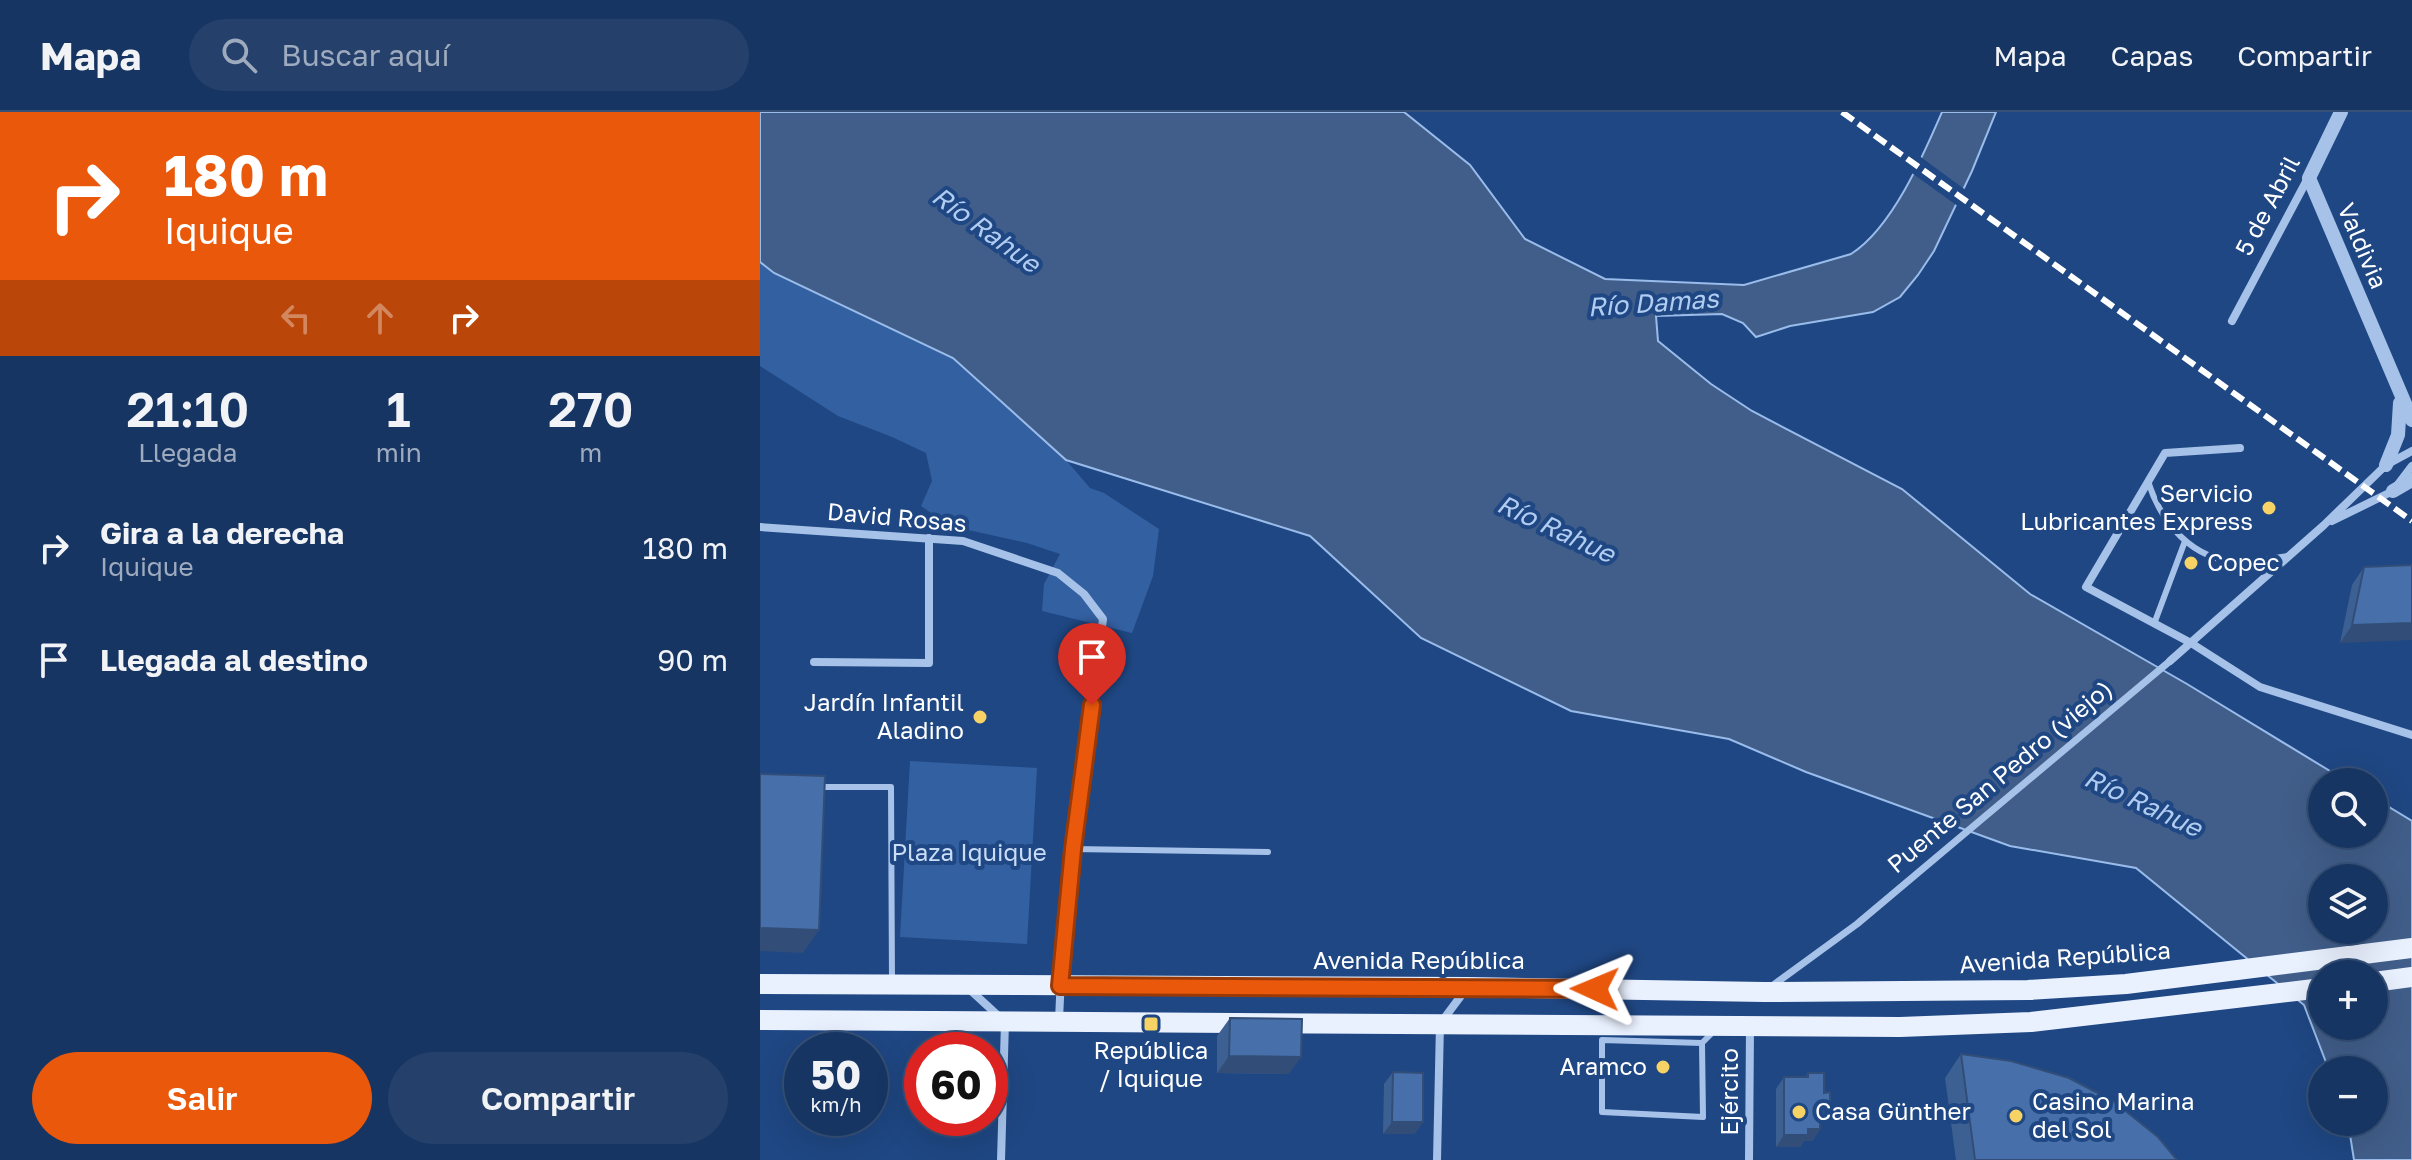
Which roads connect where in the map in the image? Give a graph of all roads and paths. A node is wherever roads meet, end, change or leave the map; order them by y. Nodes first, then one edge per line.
1 (2341, 112) edge
2 (2309, 178) junction
3 (2232, 321) dead end
4 (2397, 387) junction
5 (2412, 420) edge
6 (2240, 448) dead end
7 (2412, 451) edge
8 (2386, 465) junction
9 (2412, 466) edge
10 (2412, 480) edge
11 (2148, 481) junction
12 (2393, 491) junction
13 (2324, 525) junction
14 (760, 527) edge
15 (929, 538) junction
16 (2185, 541) junction
17 (2289, 556) junction
18 (2154, 624) junction
19 (2191, 643) junction
20 (2170, 661) joint
21 (814, 662) dead end
22 (2412, 735) edge
23 (809, 787) edge
24 (1073, 849) junction
25 (1268, 852) dead end
26 (2412, 948) edge
27 (2412, 977) edge
28 (2388, 980) edge
29 (760, 984) edge
30 (892, 984) junction
31 (965, 985) junction
32 (1060, 986) junction
33 (1468, 987) junction
34 (2308, 990) edge
35 (1764, 992) junction
36 (875, 1019) junction
37 (760, 1020) edge
38 (1005, 1022) junction
39 (1059, 1022) junction
40 (1440, 1024) junction
41 (1585, 1024) junction
42 (1720, 1024) junction
43 (1750, 1024) junction
44 (1602, 1040) junction
45 (1702, 1043) junction
46 (1001, 1160) edge
47 (1437, 1160) edge
48 (1749, 1160) edge

1 - 2 street, 5 de Abril
2 - 3 street, 5 de Abril
2 - 4 street, Valdivia
4 - 5 street, Valdivia
4 - 8 street
6 - 11 street
7 - 8 street
8 - 13 street
9 - 12 street
10 - 12 street
11 - 16 lane
11 - 18 street
12 - 13 street
13 - 17 street
14 - 15 street, David Rosas
15 - 21 street
15 - 24 street, David Rosas
16 - 17 lane
16 - 18 lane
17 - 19 street
18 - 19 street
19 - 20 street
19 - 22 street
20 - 35 street, Puente San Pedro (viejo)
23 - 30 lane
24 - 25 lane
24 - 32 street
26 - 35 main road, Avenida República
27 - 28 main road
29 - 30 main road, Avenida República
30 - 31 main road, Avenida República
30 - 36 main road
31 - 32 main road, Avenida República
31 - 38 street
32 - 33 main road, Avenida República
32 - 39 street
33 - 35 main road, Avenida República
33 - 40 street
34 - 43 main road
36 - 37 main road
36 - 38 main road
38 - 39 main road
38 - 46 street
39 - 40 main road
40 - 41 main road
40 - 47 street
41 - 42 main road
41 - 44 lane
42 - 43 main road
42 - 45 lane
43 - 48 street, Ejército
44 - 45 lane
44 - 45 lane

